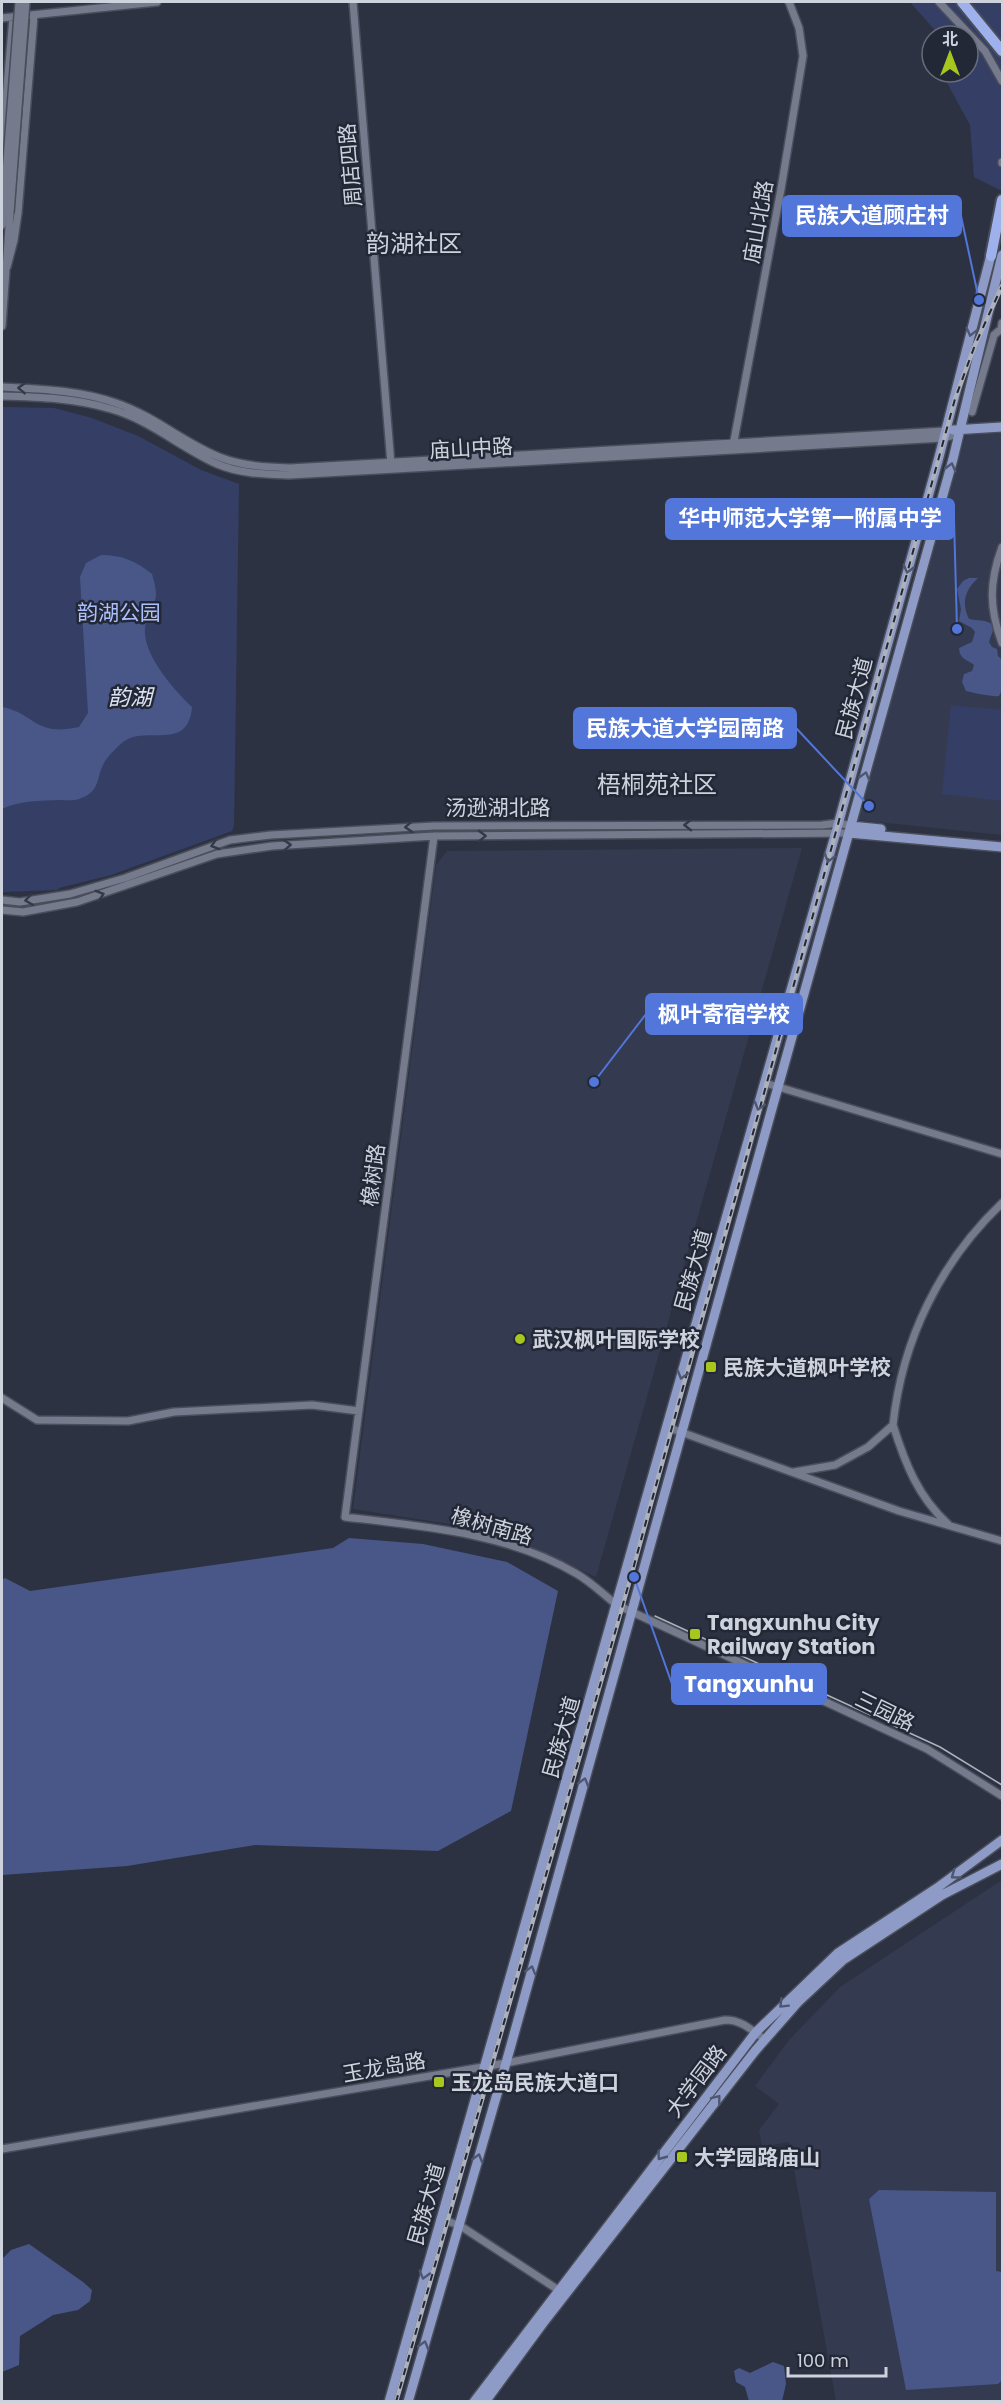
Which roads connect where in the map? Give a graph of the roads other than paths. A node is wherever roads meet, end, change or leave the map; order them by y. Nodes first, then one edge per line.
1 (19, 2) edge
2 (26, 2) edge
3 (157, 2) edge
4 (353, 2) edge
5 (789, 2) edge
6 (939, 2) edge
7 (962, 2) edge
8 (34, 16) junction
9 (2, 18) edge
10 (13, 18) junction
11 (1002, 51) edge
12 (1002, 81) edge
13 (2, 145) edge
14 (1002, 200) edge
15 (7, 213) edge
16 (1002, 214) edge
17 (2, 225) edge
18 (1002, 255) edge
19 (991, 256) junction
20 (7, 267) junction
21 (1002, 322) edge
22 (2, 326) edge
23 (2, 387) edge
24 (2, 396) edge
25 (972, 412) dead end
26 (1002, 428) edge
27 (958, 432) junction
28 (944, 434) junction
29 (732, 446) junction
30 (391, 466) junction
31 (1002, 547) edge
32 (1002, 643) edge
33 (838, 827) junction
34 (850, 830) junction
35 (434, 836) junction
36 (1002, 842) edge
37 (1002, 848) edge
38 (2, 900) edge
39 (2, 910) edge
40 (765, 1083) junction
41 (779, 1087) junction
42 (1002, 1154) edge
43 (1002, 1203) edge
44 (2, 1398) edge
45 (359, 1411) junction
46 (893, 1425) junction
47 (667, 1427) junction
48 (681, 1432) junction
49 (791, 1472) junction
50 (345, 1517) joint
51 (951, 1527) junction
52 (1002, 1541) edge
53 (617, 1605) junction
54 (632, 1612) junction
55 (1002, 1796) edge
56 (1002, 1840) edge
57 (1002, 1864) edge
58 (756, 2032) junction
59 (765, 2040) junction
60 (506, 2062) junction
61 (486, 2066) junction
62 (2, 2149) edge
63 (440, 2219) junction
64 (459, 2224) junction
65 (562, 2292) junction
66 (389, 2402) edge
67 (408, 2402) edge
68 (474, 2402) edge
69 (485, 2402) edge

1 - 15 street, bridge
2 - 15 street, bridge
3 - 8 street
4 - 30 street, 周店四路
5 - 29 street, 庙山北路
6 - 12 street
7 - 11 highway
8 - 10 street
8 - 20 street
9 - 10 street
10 - 13 street
14 - 19 highway
15 - 17 street
15 - 20 street
16 - 19 main road, 民族大道
18 - 27 main road, 民族大道
19 -> 28 main road, 民族大道
20 - 22 street
21 - 25 street
30 -> 23 street, 庙山中路
24 - 30 street, 庙山中路
26 - 27 main road
27 - 28 main road
34 -> 27 main road, 民族大道
28 - 29 street, 庙山中路
28 -> 33 main road, 民族大道
29 - 30 street, 庙山中路
31 - 32 street
33 - 34 street, 汤逊湖北路
35 -> 33 street, 汤逊湖北路
33 -> 38 street, 汤逊湖北路
33 -> 40 main road, 民族大道
34 - 36 main road, 汤逊湖北路
34 - 37 main road, 汤逊湖北路
34 - 41 main road, 民族大道
39 -> 35 street, 汤逊湖北路
35 - 45 street, 橡树路
40 - 41 street
40 -> 47 main road, 民族大道
41 - 42 street
41 - 48 main road, 民族大道
43 - 46 street
44 - 45 street
45 - 50 street, 橡树路
46 - 49 street
46 - 51 street
47 - 48 street
47 - 53 main road, 民族大道
48 - 49 street
48 - 54 main road, 民族大道
49 - 51 street
50 - 53 street, 橡树南路
51 - 52 street
53 - 54 street, 三园路
53 - 61 main road, 民族大道
54 - 55 street, 三园路
60 -> 54 main road, 民族大道
56 -> 58 main road, 大学园路
57 - 59 main road, 大学园路
58 - 59 street, 玉龙岛路
58 - 60 street, 玉龙岛路
58 -> 65 main road, 大学园路
65 -> 59 main road, 大学园路
60 - 61 street, 玉龙岛路
64 -> 60 main road, 民族大道
61 - 62 street, 玉龙岛路
61 - 63 main road, 民族大道
63 - 64 street
63 -> 66 main road, 民族大道
64 - 65 street
67 -> 64 main road, 民族大道
65 - 68 main road, 大学园路
65 - 69 main road, 大学园路

